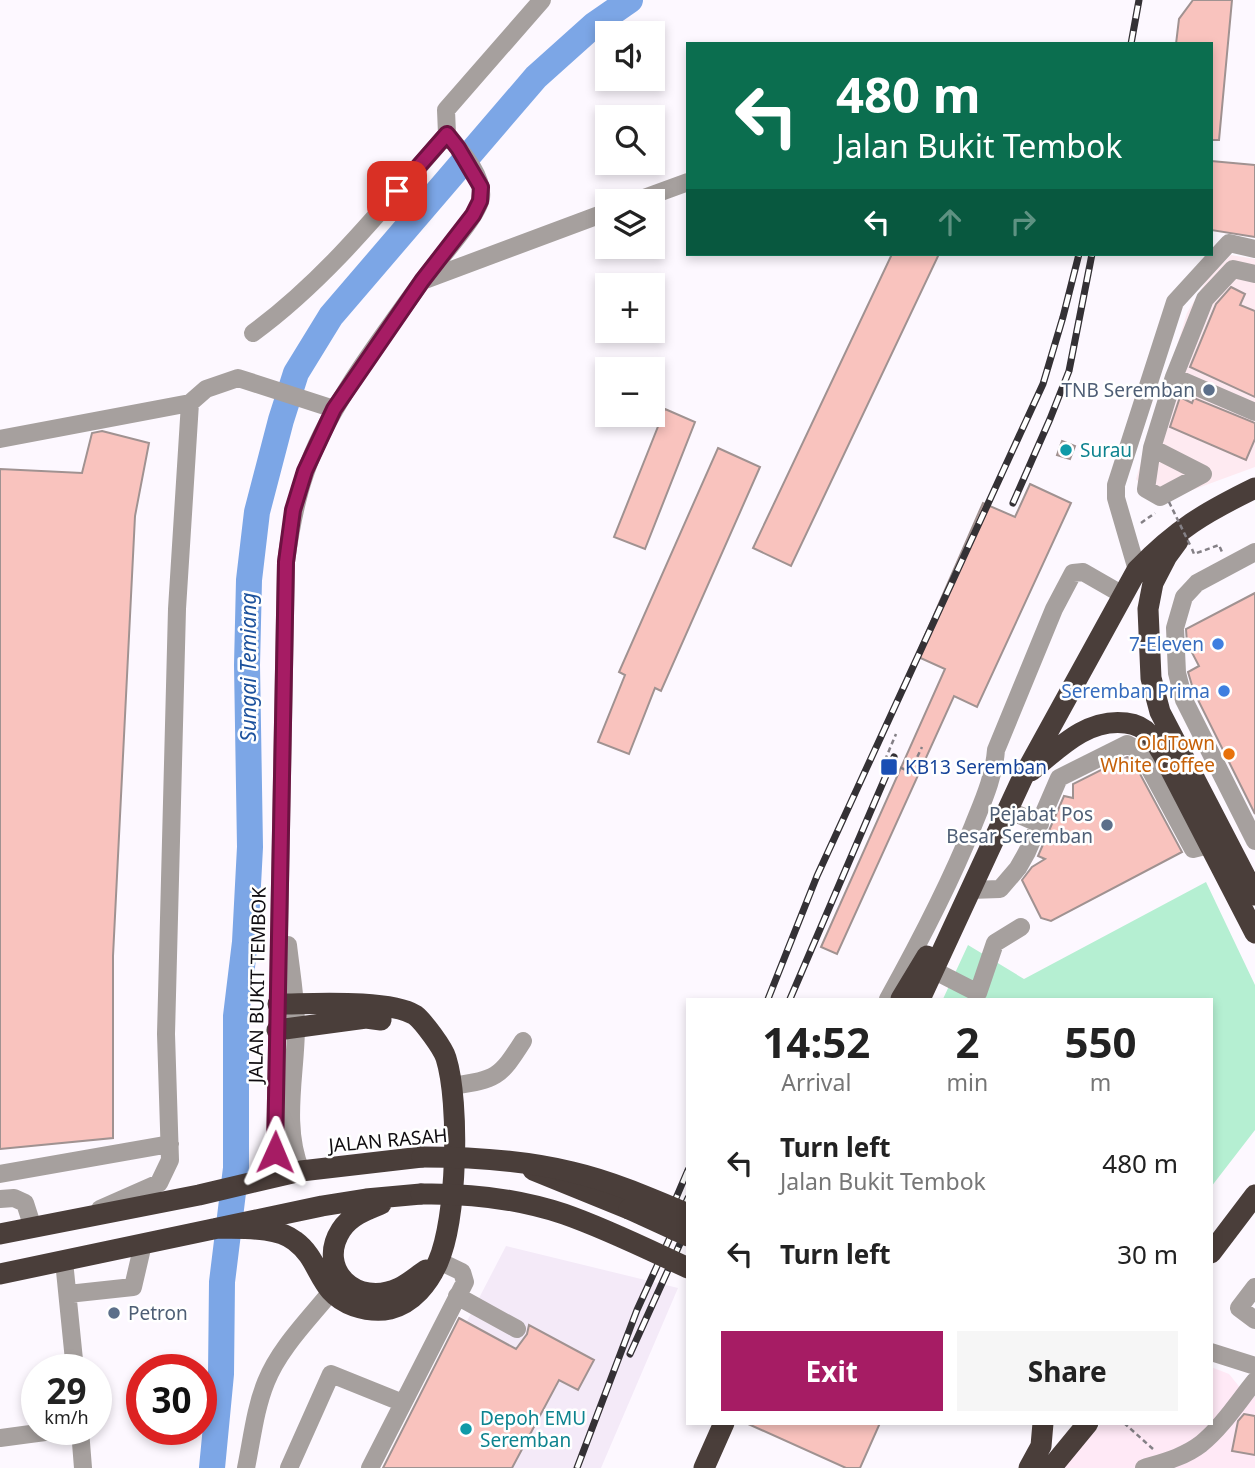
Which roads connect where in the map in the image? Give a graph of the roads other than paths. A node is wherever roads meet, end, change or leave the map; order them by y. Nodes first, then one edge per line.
1 (542, 0) edge
2 (453, 141) junction
3 (686, 183) edge
4 (665, 190) edge
5 (595, 216) edge
6 (1255, 249) edge
7 (1255, 274) edge
8 (422, 281) junction
9 (253, 333) dead end
10 (1174, 377) junction
11 (190, 403) junction
12 (334, 409) junction
13 (1255, 412) edge
14 (0, 439) edge
15 (1152, 448) dead end
16 (1255, 488) edge
17 (1208, 511) junction
18 (1255, 552) edge
19 (1137, 570) junction
20 (1123, 595) junction
21 (1022, 779) junction
22 (1008, 810) junction
23 (1040, 824) junction
24 (1255, 841) edge
25 (1209, 845) junction
26 (1255, 895) edge
27 (967, 897) junction
28 (1021, 928) dead end
29 (1255, 933) edge
30 (933, 970) junction
31 (889, 998) edge
32 (902, 998) edge
33 (920, 998) edge
34 (286, 1004) junction
35 (287, 1029) junction
36 (435, 1039) junction
37 (523, 1041) dead end
38 (452, 1086) junction
39 (170, 1143) junction
40 (515, 1163) junction
41 (301, 1171) junction
42 (0, 1174) edge
43 (261, 1181) junction
44 (414, 1194) junction
45 (1255, 1195) edge
46 (0, 1199) edge
47 (686, 1213) edge
48 (77, 1219) junction
49 (251, 1226) junction
50 (33, 1228) junction
51 (0, 1234) edge
52 (686, 1235) edge
53 (143, 1244) junction
54 (1213, 1250) edge
55 (64, 1261) junction
56 (439, 1261) junction
57 (686, 1267) edge
58 (2, 1274) edge
59 (1255, 1287) edge
60 (330, 1293) junction
61 (68, 1294) junction
62 (457, 1296) junction
63 (1255, 1320) edge
64 (517, 1329) dead end
65 (1213, 1353) edge
66 (74, 1354) edge
67 (1255, 1366) edge
68 (1255, 1381) edge
69 (403, 1402) junction
70 (723, 1425) edge
71 (1043, 1425) edge
72 (1086, 1425) edge
73 (21, 1435) edge
74 (0, 1438) edge
75 (81, 1445) edge
76 (295, 1466) edge
77 (83, 1468) edge
78 (246, 1468) edge
79 (370, 1468) edge
80 (704, 1468) edge
81 (1029, 1468) edge
82 (1051, 1468) edge
83 (1144, 1468) edge

1 - 2 street
2 - 8 street, JALAN BUKIT TEMBOK
2 - 9 street
3 - 4 street
5 - 8 street
6 - 19 street
7 - 10 street
8 - 12 street, JALAN BUKIT TEMBOK
10 - 13 street
10 - 15 street
11 - 12 street
11 - 14 street
11 - 39 street
12 - 34 street, JALAN BUKIT TEMBOK
16 - 17 highway
17 - 19 highway
17 - 26 highway
18 - 24 street
19 - 20 highway
20 - 21 highway
20 - 31 street
21 - 22 highway
21 - 25 highway
22 - 23 street
22 - 27 highway
23 - 25 street
23 - 27 street
25 - 29 highway
27 - 30 highway
27 - 32 highway
28 - 30 street
30 - 33 highway
34 - 35 street, JALAN BUKIT TEMBOK
34 - 36 highway
35 - 36 highway
35 - 41 street, JALAN BUKIT TEMBOK
35 - 43 street, JALAN BUKIT TEMBOK
36 - 38 highway
37 - 38 street
38 - 56 highway
39 - 42 street
39 - 48 street
40 - 41 highway, JALAN RASAH, bridge
40 - 47 highway, bridge
40 - 52 highway, JALAN RASAH, bridge
41 - 43 highway, JALAN RASAH
43 - 48 highway, JALAN RASAH
44 - 49 highway
44 - 56 highway
44 - 57 highway, bridge
45 - 54 highway
46 - 50 street
48 - 50 highway, JALAN RASAH
49 - 53 highway
49 - 60 highway
50 - 51 highway, JALAN RASAH
53 - 55 highway
53 - 61 street
55 - 58 highway
55 - 61 street
56 - 60 highway
56 - 62 street
59 - 63 street
60 - 78 street
61 - 66 street
62 - 64 street
62 - 69 street
65 - 67 street
68 - 83 street
69 - 76 street
69 - 79 street
70 - 80 highway
71 - 81 highway
72 - 82 highway
73 - 74 street
75 - 77 street

